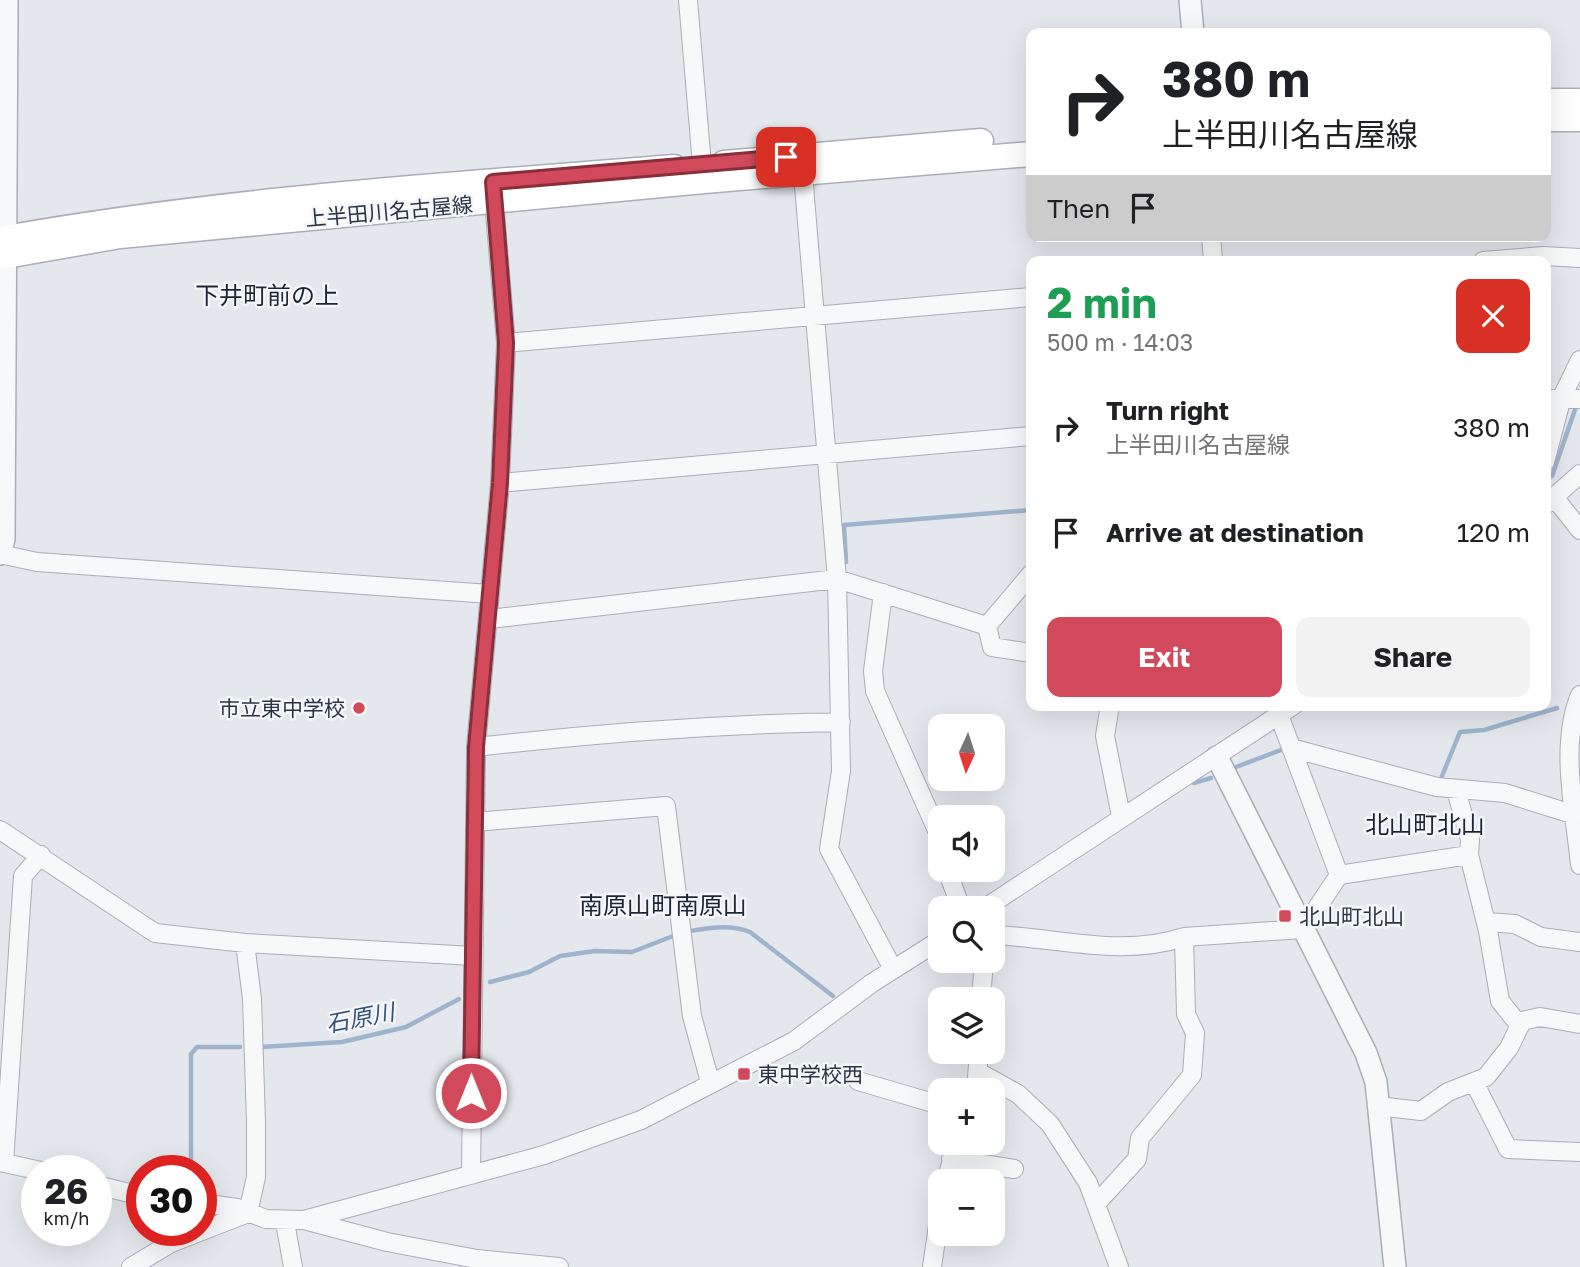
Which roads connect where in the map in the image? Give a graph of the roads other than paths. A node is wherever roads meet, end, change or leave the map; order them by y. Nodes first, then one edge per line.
1 (7, 0) edge
2 (688, 0) edge
3 (1190, 0) edge
4 (1193, 28) edge
5 (1551, 101) edge
6 (1580, 101) edge
7 (1551, 119) edge
8 (1580, 119) edge
9 (1026, 138) edge
10 (1026, 154) edge
11 (702, 165) junction
12 (803, 174) junction
13 (494, 192) junction
14 (3, 248) edge
15 (1551, 256) edge
16 (1580, 258) edge
17 (1026, 298) edge
18 (817, 316) junction
19 (506, 343) junction
20 (1580, 360) edge
21 (2, 377) edge
22 (1563, 398) edge
23 (1026, 436) edge
24 (1551, 441) edge
25 (827, 454) junction
26 (1580, 474) edge
27 (1, 483) edge
28 (500, 483) junction
29 (1551, 498) edge
30 (1551, 503) edge
31 (1580, 530) edge
32 (0, 554) edge
33 (837, 579) junction
34 (1026, 580) edge
35 (883, 593) junction
36 (490, 594) junction
37 (489, 619) junction
38 (987, 626) junction
39 (1026, 652) edge
40 (1580, 695) edge
41 (1109, 711) edge
42 (1286, 711) edge
43 (1287, 711) edge
44 (841, 722) junction
45 (476, 747) junction
46 (1291, 748) junction
47 (1217, 757) junction
48 (1456, 790) junction
49 (928, 810) edge
50 (1575, 815) junction
51 (1121, 816) junction
52 (475, 822) junction
53 (0, 830) edge
54 (41, 855) junction
55 (1469, 855) junction
56 (1580, 865) edge
57 (1339, 875) junction
58 (1003, 896) edge
59 (1486, 922) junction
60 (1303, 929) junction
61 (1005, 936) edge
62 (1184, 937) junction
63 (1580, 942) edge
64 (245, 943) junction
65 (928, 948) edge
66 (473, 956) junction
67 (894, 969) junction
68 (1580, 1024) edge
69 (1520, 1026) junction
70 (710, 1082) junction
71 (858, 1082) dead end
72 (1474, 1082) junction
73 (1005, 1090) edge
74 (928, 1102) edge
75 (1378, 1105) junction
76 (1580, 1152) edge
77 (967, 1155) edge
78 (2, 1162) edge
79 (21, 1166) edge
80 (1014, 1169) dead end
81 (471, 1175) junction
82 (1096, 1204) junction
83 (217, 1205) edge
84 (248, 1213) junction
85 (304, 1220) junction
86 (285, 1222) junction
87 (935, 1246) edge
88 (153, 1262) edge
89 (131, 1267) edge
90 (293, 1267) edge
91 (559, 1267) edge
92 (932, 1267) edge
93 (1119, 1267) edge
94 (1395, 1267) edge

1 - 14 street
2 - 11 street
3 - 4 street
5 - 6 main road
7 - 8 main road
9 - 11 main road, 上半田川名古屋線
10 - 12 main road, 上半田川名古屋線
11 - 13 main road, 上半田川名古屋線
12 - 13 main road, 上半田川名古屋線
12 - 18 street
13 - 14 main road, 上半田川名古屋線
13 - 19 street
14 - 21 street
15 - 16 street
17 - 18 street
18 - 19 street
18 - 25 street
19 - 28 street
20 - 22 street
21 - 27 street
22 - 24 street
23 - 25 street
25 - 28 street
25 - 33 street
26 - 29 street
27 - 32 street
28 - 36 street
30 - 31 street
32 - 36 street
33 - 35 street
33 - 37 street
33 - 44 street
34 - 38 street
35 - 38 street
35 - 49 street
36 - 37 street
37 - 45 street
38 - 39 street
40 - 50 street
41 - 51 street
42 - 47 street
43 - 46 street
44 - 45 street
44 - 67 street
45 - 52 street
46 - 48 street
46 - 57 street
47 - 51 street
47 - 60 street
48 - 50 street
48 - 55 street
50 - 56 street
51 - 58 street
52 - 66 street
52 - 70 street
53 - 54 street
54 - 64 street
54 - 78 street
55 - 57 street
55 - 59 street
57 - 60 street
59 - 63 street
59 - 69 street
60 - 62 street
60 - 75 street
61 - 62 street
62 - 82 street
64 - 66 street
64 - 84 street
65 - 67 street
66 - 81 street
67 - 70 street
68 - 69 street
69 - 72 street
70 - 81 street
71 - 74 street
72 - 75 street
72 - 76 street
73 - 82 street
75 - 94 street
77 - 80 street
78 - 79 street
81 - 85 street
82 - 93 street
83 - 84 street
84 - 86 street
84 - 88 street
85 - 86 street
85 - 91 street
86 - 90 street
87 - 92 street
88 - 89 street

